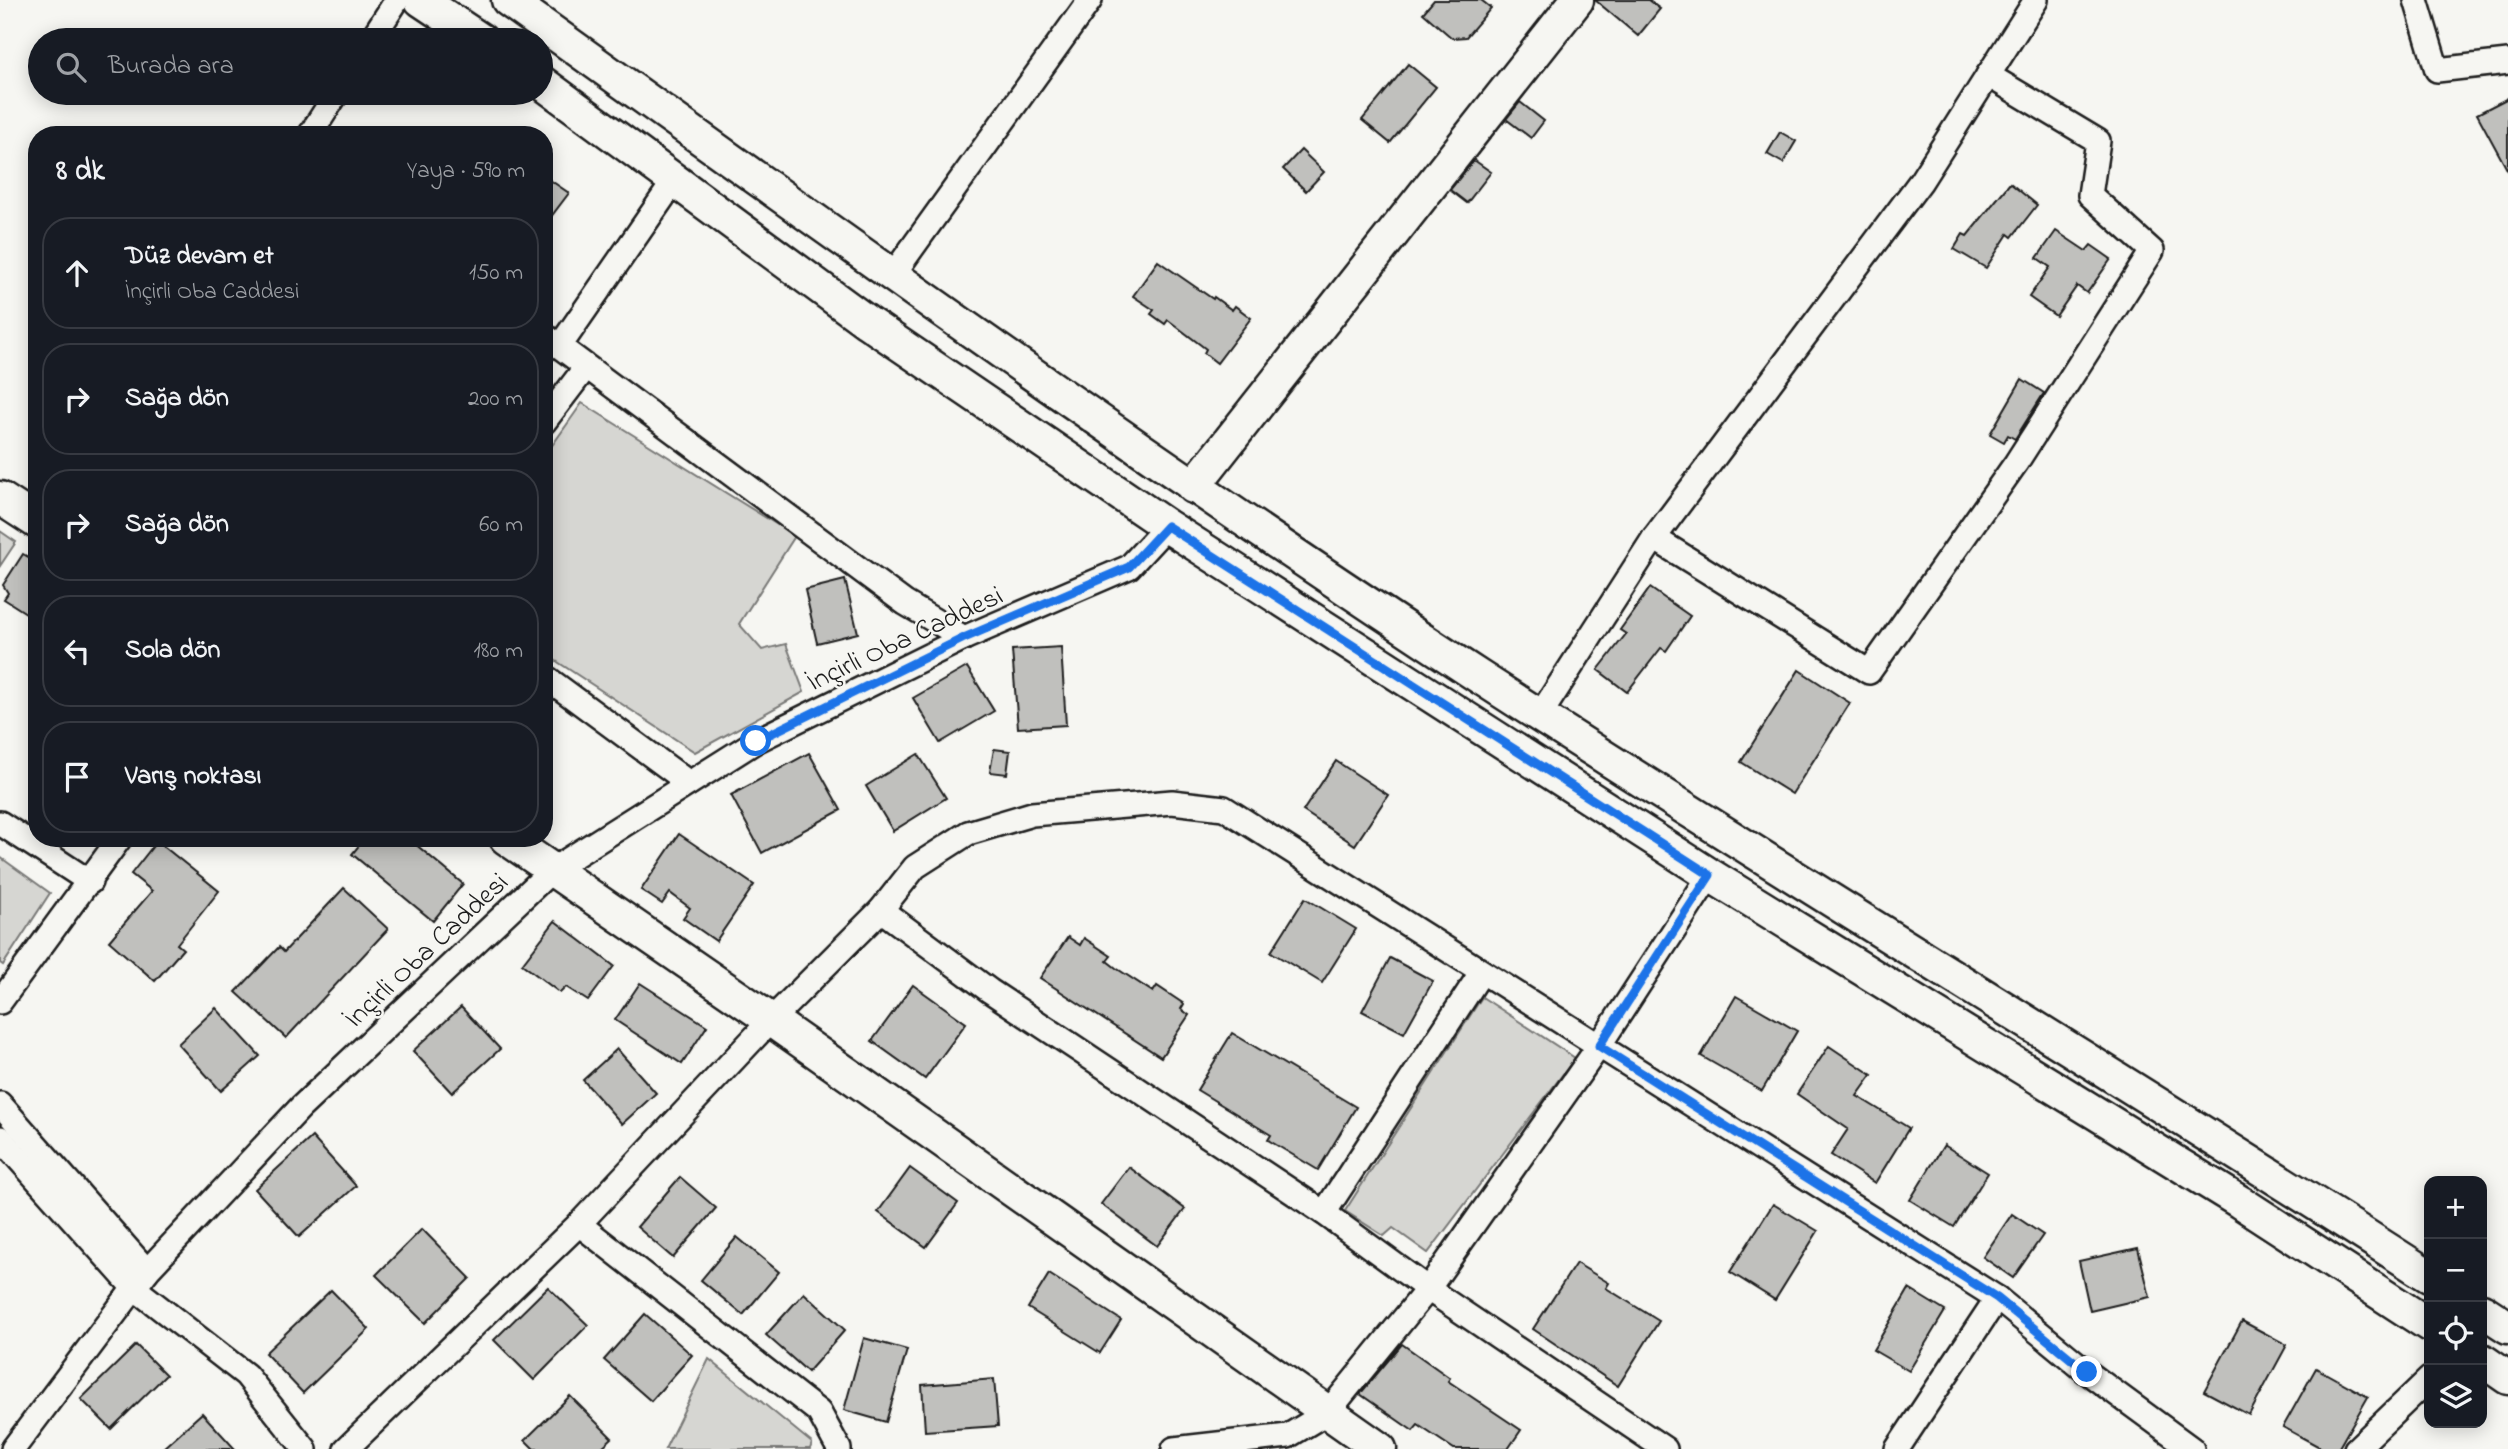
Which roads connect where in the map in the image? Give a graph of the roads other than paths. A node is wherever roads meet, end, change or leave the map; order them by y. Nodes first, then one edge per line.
1 (397, 0) edge
2 (422, 0) edge
3 (508, 0) edge
4 (1090, 0) edge
5 (1577, 0) edge
6 (2036, 0) edge
7 (2416, 0) edge
8 (379, 28) edge
9 (463, 28) edge
10 (547, 28) edge
11 (553, 32) edge
12 (2508, 62) edge
13 (1988, 75) junction
14 (553, 91) edge
15 (329, 105) edge
16 (316, 126) edge
17 (675, 180) junction
18 (892, 276) junction
19 (553, 339) edge
20 (553, 341) edge
21 (586, 367) junction
22 (553, 410) edge
23 (1193, 487) junction
24 (0, 498) edge
25 (28, 516) edge
26 (1167, 526) junction
27 (1654, 538) junction
28 (964, 638) junction
29 (553, 683) edge
30 (1540, 715) junction
31 (689, 783) junction
32 (0, 823) edge
33 (28, 841) edge
34 (37, 847) edge
35 (114, 847) edge
36 (519, 847) edge
37 (552, 870) junction
38 (1710, 875) junction
39 (90, 882) junction
40 (881, 910) junction
41 (1481, 973) junction
42 (0, 1002) edge
43 (771, 1020) junction
44 (1599, 1046) junction
45 (0, 1104) edge
46 (0, 1138) edge
47 (1324, 1213) junction
48 (579, 1224) junction
49 (2424, 1273) edge
50 (140, 1279) junction
51 (1428, 1289) junction
52 (1997, 1298) junction
53 (2487, 1313) edge
54 (2424, 1322) edge
55 (2508, 1327) edge
56 (2487, 1363) edge
57 (2508, 1378) edge
58 (2424, 1383) edge
59 (1328, 1412) junction
60 (13, 1449) edge
61 (305, 1449) edge
62 (346, 1449) edge
63 (839, 1449) edge
64 (1174, 1449) edge
65 (1380, 1449) edge
66 (1665, 1449) edge
67 (1897, 1449) edge
68 (2192, 1449) edge
69 (2356, 1449) edge

1 - 8 street
2 - 9 main road
3 - 10 main road
4 - 18 street
5 - 23 main road
6 - 13 street
7 - 12 street
11 - 18 main road
13 - 27 street
13 - 27 street
14 - 17 main road
15 - 16 street
17 - 19 street
17 - 26 main road
18 - 23 main road
20 - 21 street
21 - 22 street
21 - 28 street
23 - 30 main road
24 - 25 main road
26 - 28 street, İnçirli Oba Caddesi
26 - 38 main road
27 - 30 street
28 - 31 street, İnçirli Oba Caddesi
29 - 31 street
30 - 49 main road
31 - 37 street, İnçirli Oba Caddesi
32 - 33 street
34 - 39 street
35 - 39 street
36 - 37 main road
37 - 43 main road
37 - 50 street, İnçirli Oba Caddesi
38 - 44 street
38 - 54 main road
39 - 42 street
40 - 41 street
40 - 43 street
40 - 47 street
41 - 44 street
41 - 47 street
43 - 48 street
43 - 59 main road
44 - 51 street
44 - 52 street
45 - 50 street
46 - 50 street
47 - 51 street
48 - 62 street
48 - 63 street
50 - 60 street, İnçirli Oba Caddesi
50 - 61 street
51 - 59 street
51 - 66 street
52 - 67 street
52 - 68 street
53 - 55 main road
56 - 57 main road
58 - 69 street
59 - 64 street
59 - 65 main road

